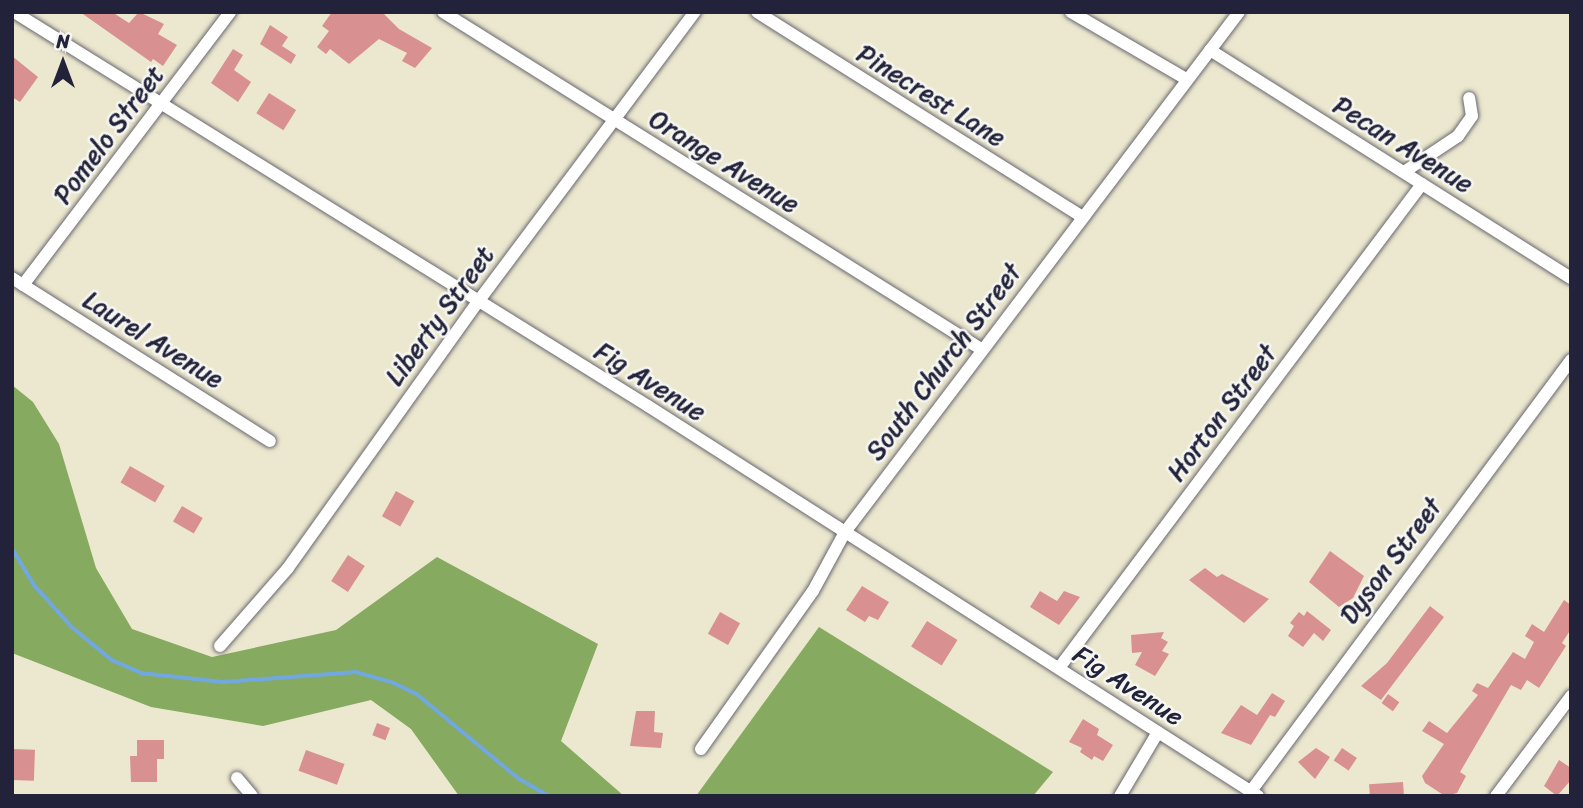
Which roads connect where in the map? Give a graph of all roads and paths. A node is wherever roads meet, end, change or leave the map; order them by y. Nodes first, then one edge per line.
1 (14, 12) edge
2 (230, 12) edge
3 (443, 12) edge
4 (695, 12) edge
5 (757, 12) edge
6 (1071, 12) edge
7 (1239, 12) edge
8 (1210, 50) junction
9 (1185, 79) junction
10 (1469, 98) dead end
11 (161, 104) junction
12 (614, 120) junction
13 (1405, 172) junction
14 (1422, 184) junction
15 (1082, 217) junction
16 (1571, 278) edge
17 (18, 281) edge
18 (477, 303) junction
19 (981, 349) junction
20 (1571, 360) edge
21 (270, 441) dead end
22 (845, 532) junction
23 (220, 646) dead end
24 (1059, 668) junction
25 (1571, 696) edge
26 (1158, 732) junction
27 (701, 749) dead end
28 (237, 778) dead end
29 (1254, 794) edge
30 (252, 796) edge
31 (1120, 796) edge
32 (1496, 796) edge

1 - 11 street, Fig Avenue
2 - 11 street, Pomelo Street
3 - 12 street, Orange Avenue
4 - 12 street, Liberty Street
5 - 15 street, Pinecrest Lane
6 - 9 street
7 - 8 street, South Church Street
8 - 9 street, South Church Street
8 - 13 street, Pecan Avenue
9 - 15 street, South Church Street
10 - 13 street
11 - 17 street, Pomelo Street
11 - 18 street, Fig Avenue
12 - 18 street, Liberty Street
12 - 19 street, Orange Avenue
13 - 14 street, Pecan Avenue
14 - 16 street, Pecan Avenue
14 - 24 street, Horton Street
15 - 19 street, South Church Street
17 - 21 street, Laurel Avenue
18 - 22 street, Fig Avenue
18 - 23 street, Liberty Street
19 - 22 street, South Church Street
20 - 29 street, Dyson Street
22 - 24 street, Fig Avenue
22 - 27 street, South Church Street
24 - 26 street, Fig Avenue
25 - 32 street
26 - 29 street, Fig Avenue
26 - 31 street
28 - 30 street

